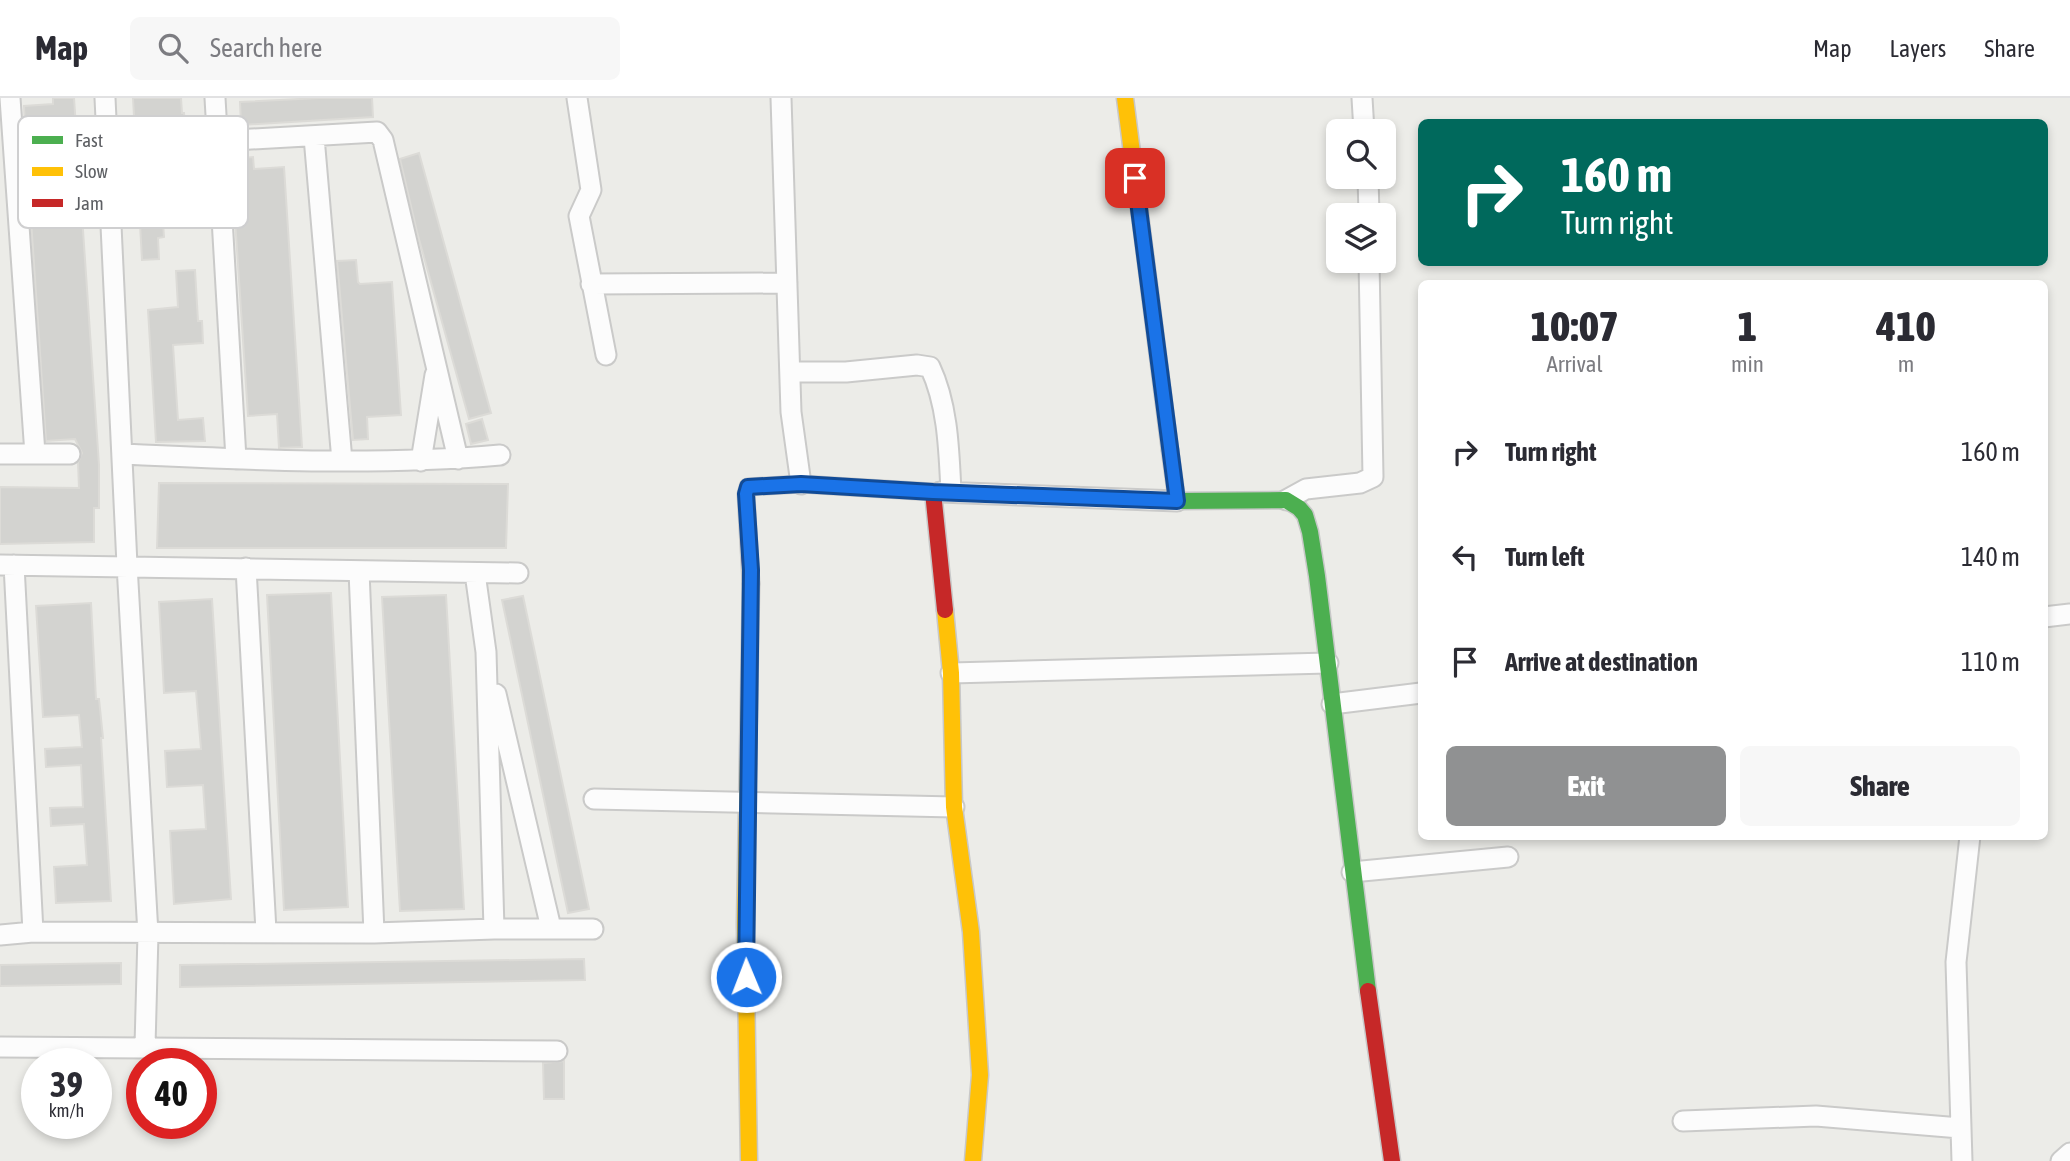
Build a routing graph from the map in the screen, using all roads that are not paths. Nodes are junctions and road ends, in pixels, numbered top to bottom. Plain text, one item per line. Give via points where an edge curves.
1 (105, 98) edge
2 (215, 98) edge
3 (577, 98) edge
4 (780, 98) edge
5 (1125, 98) edge
6 (1362, 98) edge
7 (7, 110) edge
8 (106, 116) edge
9 (216, 116) edge
10 (1363, 119) edge
11 (314, 137) junction
12 (248, 140) edge
13 (112, 228) edge
14 (223, 228) edge
15 (1369, 273) edge
16 (787, 283) junction
17 (590, 284) junction
18 (606, 355) dead end
19 (436, 367) junction
20 (791, 372) junction
21 (0, 454) edge
22 (35, 454) junction
23 (70, 454) dead end
24 (123, 454) junction
25 (500, 455) dead end
26 (458, 458) junction
27 (236, 459) junction
28 (342, 461) junction
29 (421, 461) junction
30 (801, 484) junction
31 (942, 492) junction
32 (1286, 500) junction
33 (1177, 501) junction
34 (7, 565) edge
35 (127, 565) junction
36 (246, 568) junction
37 (359, 571) junction
38 (475, 573) junction
39 (518, 573) dead end
40 (2070, 614) edge
41 (2048, 617) edge
42 (486, 652) junction
43 (1328, 663) junction
44 (951, 673) junction
45 (1418, 693) edge
46 (1332, 704) junction
47 (594, 799) dead end
48 (747, 803) junction
49 (954, 807) junction
50 (1970, 840) edge
51 (1508, 858) dead end
52 (1352, 872) junction
53 (551, 928) junction
54 (494, 929) junction
55 (593, 929) dead end
56 (266, 931) junction
57 (33, 932) junction
58 (374, 933) junction
59 (148, 934) junction
60 (0, 935) edge
61 (145, 1046) junction
62 (0, 1047) edge
63 (557, 1051) dead end
64 (1683, 1121) dead end
65 (1960, 1128) junction
66 (2070, 1153) edge
67 (749, 1161) edge
68 (973, 1161) edge
69 (1392, 1161) edge
70 (1962, 1161) edge
71 (2061, 1161) edge

1 - 8 street
2 - 9 street
3 - 17 street via 591,190 579,216
4 - 16 street
5 - 33 street
6 - 10 street
7 - 22 street
11 - 12 street
11 - 19 street via 369,131 383,140
11 - 28 street
13 - 24 street
14 - 27 street
15 - 32 street via 1373,477 1360,483 1306,489
16 - 17 street
16 - 20 street
17 - 18 street
19 - 26 street
19 - 29 street
20 - 30 street via 791,412
20 - 31 street via 930,367 949,444
21 - 22 street
22 - 23 street
24 - 27 street
24 - 35 street
25 - 26 street
26 - 29 street
27 - 28 street
28 - 29 street
30 - 31 street
30 - 48 street via 754,485 746,494 751,570
31 - 33 street
31 - 44 street
32 - 33 street
32 - 43 street via 1305,517
34 - 35 street
34 - 57 street
35 - 36 street
35 - 59 street
36 - 37 street
36 - 56 street
37 - 38 street
37 - 58 street
38 - 39 street
38 - 42 street
40 - 41 street
42 - 53 street
42 - 54 street
43 - 44 street
43 - 46 street
44 - 49 street
45 - 46 street
46 - 52 street
47 - 48 street
48 - 49 street
48 - 67 street
49 - 68 street via 971,932 979,1075
50 - 65 street via 1956,962
51 - 52 street
52 - 69 street
53 - 54 street
53 - 55 street
54 - 58 street
56 - 58 street
56 - 59 street
57 - 59 street
57 - 60 street
59 - 61 street
61 - 62 street
61 - 63 street
64 - 65 street via 1816,1116
65 - 70 street
66 - 71 street

